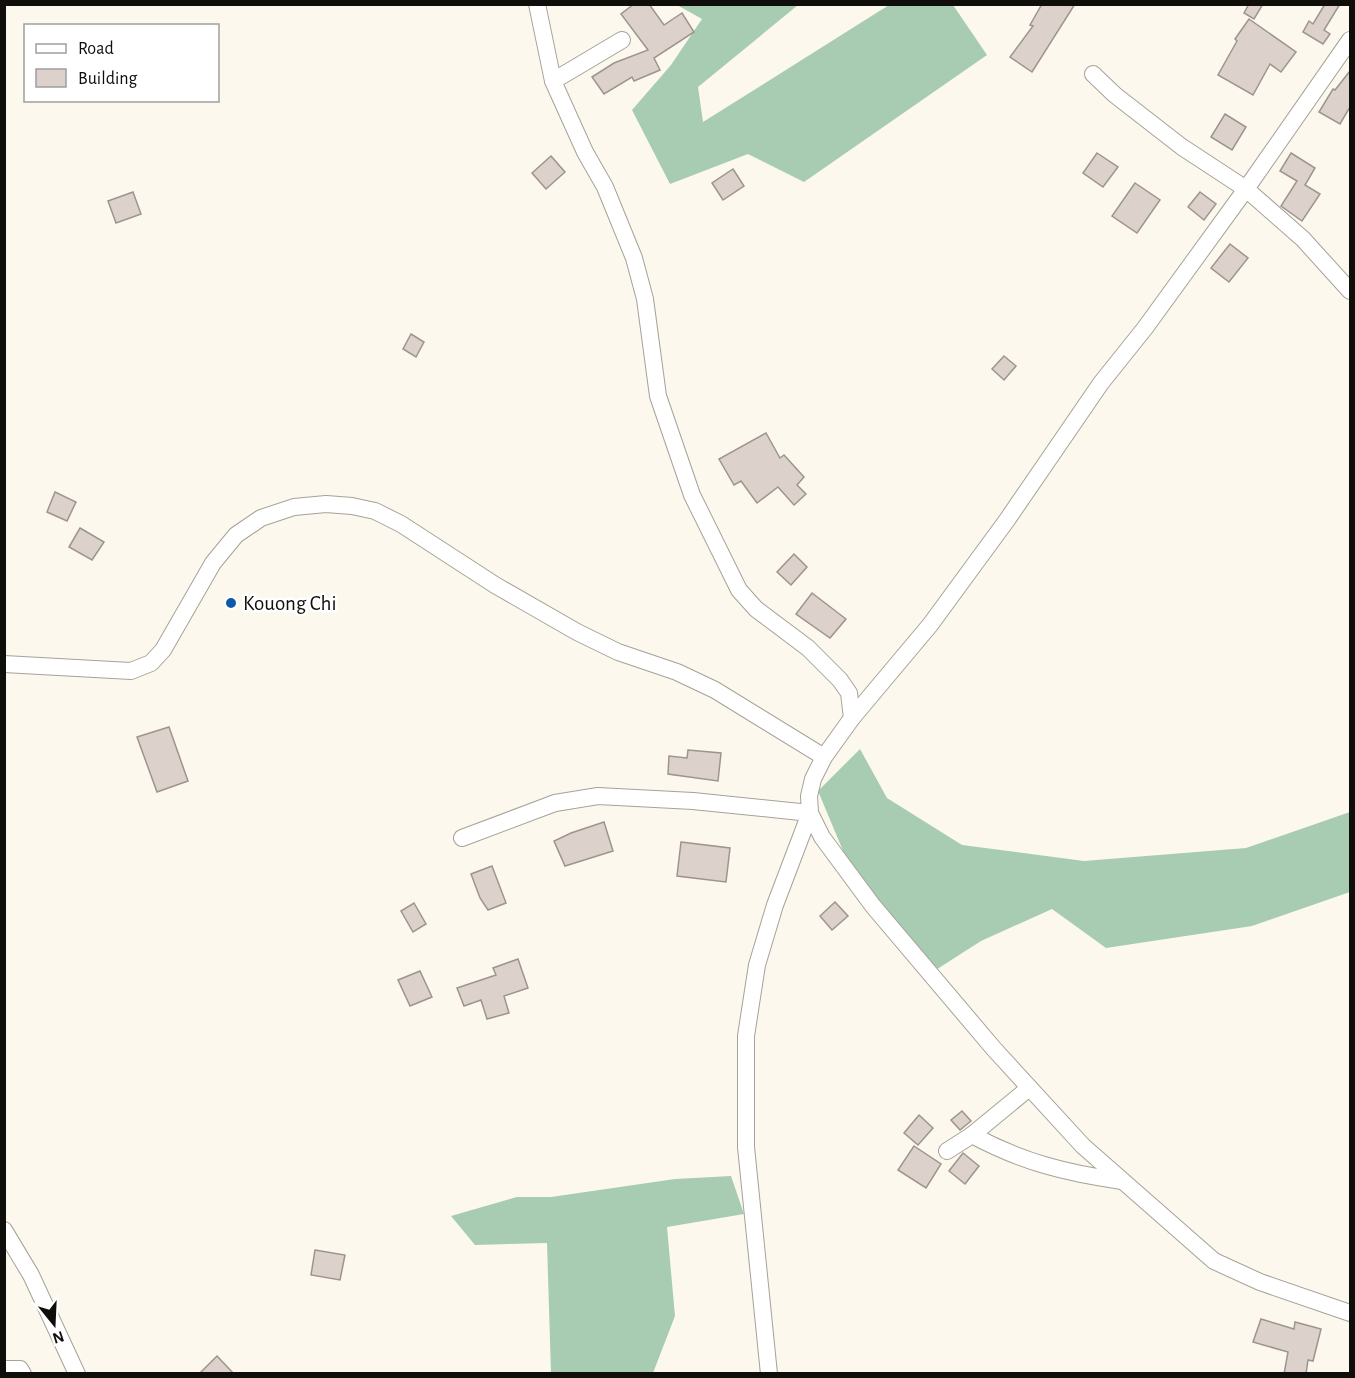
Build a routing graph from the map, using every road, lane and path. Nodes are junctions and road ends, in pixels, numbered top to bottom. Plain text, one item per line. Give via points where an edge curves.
1 (537, 4) edge
2 (622, 40) dead end
3 (1350, 40) edge
4 (1093, 74) dead end
5 (553, 81) junction
6 (1246, 189) junction
7 (1350, 291) edge
8 (4, 664) edge
9 (852, 718) junction
10 (825, 757) junction
11 (810, 813) junction
12 (462, 838) dead end
13 (1029, 1088) junction
14 (972, 1135) junction
15 (947, 1151) dead end
16 (1123, 1181) junction
17 (4, 1230) edge
18 (1350, 1313) edge
19 (4, 1369) edge
20 (23, 1374) edge
21 (77, 1374) edge
22 (769, 1374) edge

1 - 5 street
2 - 5 street
3 - 6 street
4 - 6 street via 1174,141
5 - 9 street via 605,187 634,258 645,299 658,396 678,459 707,529 739,590 840,680 849,693
6 - 7 street via 1302,239
6 - 9 street via 1101,383 930,625
8 - 10 street via 131,671 151,663 163,650 213,562 236,535 261,518 294,507 352,506 375,511 400,524 536,610 598,642 715,690
9 - 10 street
10 - 11 street via 813,779
11 - 12 street via 598,796 555,803
11 - 13 street via 822,837 873,906
11 - 22 street via 757,965 746,1035 746,1147
13 - 14 street
13 - 16 street via 1083,1146
14 - 15 street
14 - 16 street via 1037,1165
16 - 18 street via 1214,1261 1260,1282
17 - 21 street via 31,1275
19 - 20 street via 20,1369

